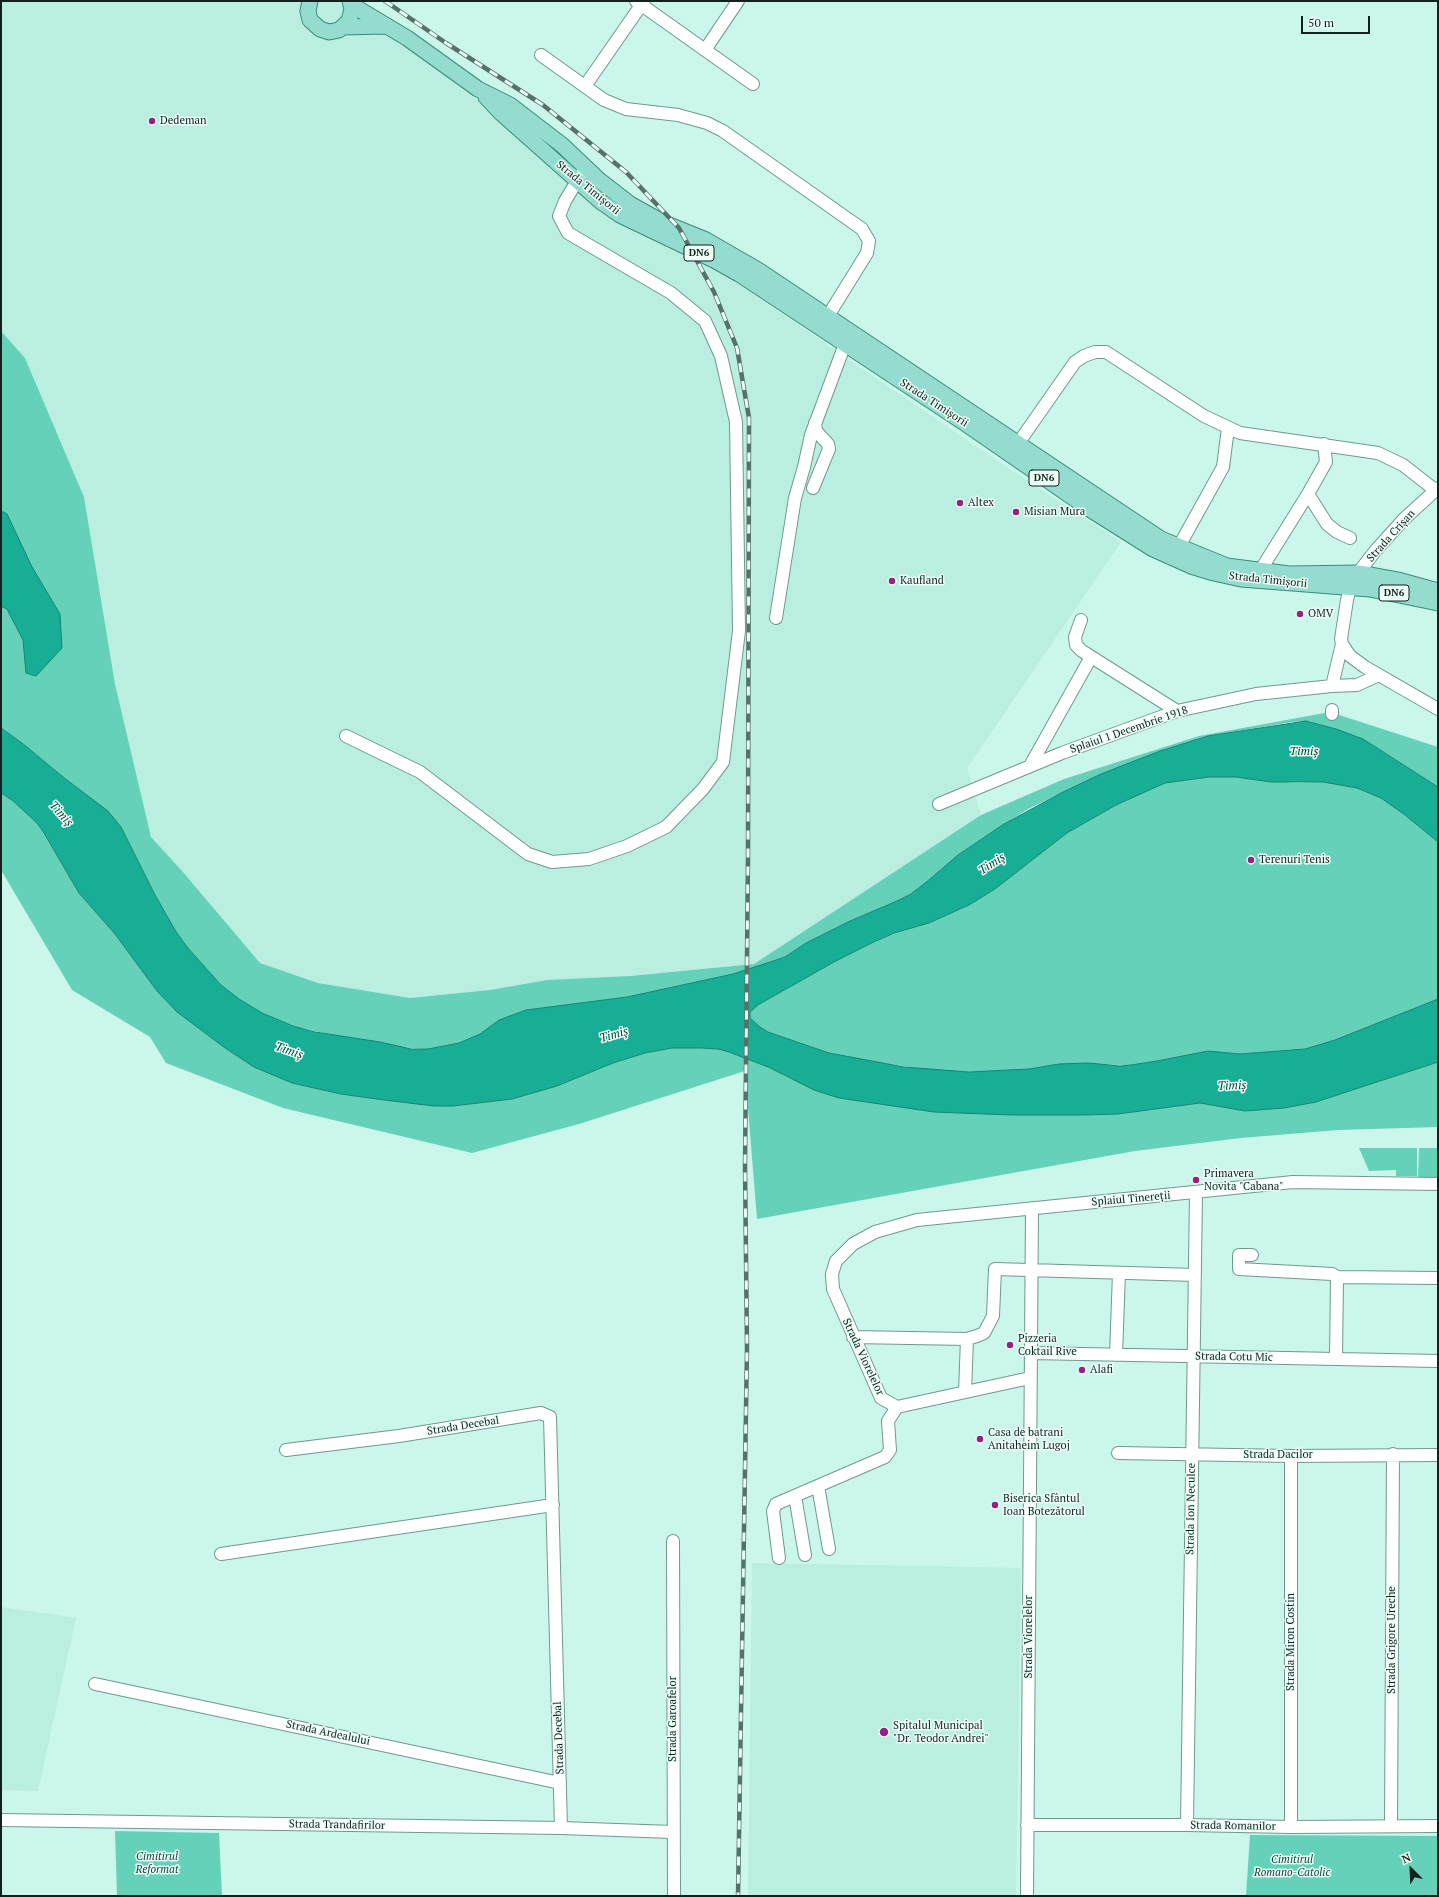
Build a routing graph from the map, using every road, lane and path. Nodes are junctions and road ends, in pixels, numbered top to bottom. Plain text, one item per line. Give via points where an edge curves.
1 (310, 1) edge
2 (738, 1) edge
3 (640, 2) edge
4 (351, 3) edge
5 (385, 26) junction
6 (343, 27) junction
7 (704, 50) junction
8 (540, 55) dead end
9 (752, 84) dead end
10 (585, 86) junction
11 (478, 89) junction
12 (586, 168) junction
13 (577, 180) junction
14 (824, 322) junction
15 (847, 338) junction
16 (816, 423) junction
17 (1228, 428) junction
18 (1324, 444) junction
19 (1017, 445) junction
20 (813, 488) dead end
21 (1436, 489) edge
22 (1308, 494) junction
23 (1350, 538) dead end
24 (1178, 548) junction
25 (1260, 571) junction
26 (1358, 573) junction
27 (1350, 588) junction
28 (1438, 591) edge
29 (1438, 603) edge
30 (776, 618) dead end
31 (1082, 620) dead end
32 (1342, 644) junction
33 (1091, 657) junction
34 (1380, 675) junction
35 (1332, 686) junction
36 (1438, 709) edge
37 (1177, 711) junction
38 (346, 736) dead end
39 (1042, 744) junction
40 (1062, 753) junction
41 (1030, 766) junction
42 (939, 804) dead end
43 (1438, 1184) edge
44 (1196, 1193) junction
45 (1032, 1208) junction
46 (1252, 1255) dead end
47 (836, 1261) joint
48 (1032, 1270) junction
49 (1119, 1272) junction
50 (1195, 1275) junction
51 (1337, 1277) junction
52 (1438, 1278) edge
53 (853, 1337) junction
54 (967, 1339) junction
55 (1030, 1353) junction
56 (1116, 1355) junction
57 (1194, 1356) junction
58 (1336, 1359) junction
59 (1438, 1361) edge
60 (1030, 1378) junction
61 (965, 1392) junction
62 (897, 1407) junction
63 (286, 1450) dead end
64 (1118, 1454) dead end
65 (1192, 1454) junction
66 (1393, 1454) junction
67 (1438, 1454) edge
68 (1291, 1456) junction
69 (818, 1486) junction
70 (795, 1496) junction
71 (553, 1505) junction
72 (673, 1542) dead end
73 (829, 1549) dead end
74 (220, 1554) dead end
75 (805, 1555) dead end
76 (779, 1558) dead end
77 (95, 1684) dead end
78 (560, 1783) junction
79 (1, 1820) edge
80 (1027, 1825) junction
81 (1187, 1825) junction
82 (1391, 1825) junction
83 (1438, 1826) edge
84 (561, 1828) junction
85 (1291, 1828) junction
86 (673, 1832) junction
87 (674, 1896) edge
88 (1027, 1896) edge

1 - 6 main road, Strada Timișorii via 308,15 316,27 329,32
2 - 7 street
3 - 7 street
3 - 10 street
4 - 5 main road, Strada Timișorii / DN6
4 - 6 main road via 351,17
5 - 6 main road, Strada Timișorii / DN6
5 - 11 main road, Strada Timișorii / DN6 via 407,38
7 - 9 street
8 - 10 street
10 - 14 street via 604,100 626,109 678,115 708,123 723,131 867,234 869,247
11 - 12 main road, Strada Timișorii / DN6 via 510,105 562,145
11 - 13 main road, Strada Timișorii / DN6 via 501,113
12 - 13 street
12 - 14 main road, Strada Timișorii / DN6 via 630,204 664,223 733,254
13 - 14 main road, Strada Timișorii / DN6 via 600,201 620,214 714,260
13 - 38 street via 559,216 568,233 671,293 705,321 721,356 736,422 739,631 723,762 703,789 666,827 627,846 589,859 552,862 528,854 420,772
14 - 15 main road, Strada Timișorii / DN6
15 - 16 street
15 - 19 main road, Strada Timișorii / DN6
15 - 27 main road, Strada Timișorii / DN6 via 966,424 1091,510 1153,549 1190,566 1241,579
16 - 20 street via 816,431 828,444 829,449
16 - 30 street via 796,498
17 - 18 street via 1240,433
17 - 19 street via 1204,416 1106,352 1095,352 1075,362
17 - 24 street via 1224,467
18 - 21 street via 1378,453 1403,465
18 - 22 street via 1326,462
19 - 24 main road, Strada Timișorii / DN6 via 1161,540
21 - 26 street, Strada Crișan via 1404,519
22 - 23 street via 1328,524
22 - 25 street
24 - 25 main road, Strada Timișorii / DN6 via 1227,566
25 - 26 main road, Strada Timișorii / DN6 via 1289,574
26 - 27 street, Strada Crișan
26 - 28 main road, Strada Timișorii / DN6
27 - 29 main road, Strada Timișorii / DN6 via 1392,592
27 - 32 street
31 - 33 street via 1075,637 1076,646
32 - 34 street via 1350,656
32 - 35 street
33 - 37 street
33 - 39 street
34 - 35 street, Splaiul 1 Decembrie 1918 via 1357,685
34 - 36 street
35 - 37 street, Splaiul 1 Decembrie 1918 via 1256,694
37 - 40 street, Splaiul 1 Decembrie 1918
39 - 40 street
39 - 41 street
40 - 41 street, Splaiul 1 Decembrie 1918
41 - 42 street, Splaiul 1 Decembrie 1918
43 - 44 street, Splaiul Tinereții via 1293,1182
44 - 45 street, Splaiul Tinereții
44 - 50 street, Strada Ion Neculce
45 - 47 street, Splaiul Tinereții via 917,1220 875,1232 853,1244
45 - 48 street, Strada Viorelelor
46 - 51 street via 1239,1255 1239,1269 1332,1274
47 - 53 street, Strada Viorelelor via 832,1274 833,1289
48 - 49 street
48 - 54 street via 995,1269 993,1316 990,1324 984,1333
48 - 55 street, Strada Viorelelor
49 - 50 street
49 - 56 street
50 - 57 street, Strada Ion Neculce
51 - 52 street
51 - 58 street
53 - 54 street
53 - 62 street, Strada Viorelelor via 881,1398
54 - 61 street
55 - 56 street, Strada Cotu Mic
55 - 60 street, Strada Viorelelor
56 - 57 street, Strada Cotu Mic
57 - 58 street, Strada Cotu Mic
57 - 65 street, Strada Ion Neculce
58 - 59 street, Strada Cotu Mic
60 - 61 street
60 - 80 street, Strada Viorelelor
61 - 62 street
62 - 69 street via 888,1422 890,1450 885,1457
63 - 71 street, Strada Decebal via 399,1436 541,1413 550,1417
64 - 65 street, Strada Dacilor
65 - 68 street, Strada Dacilor
65 - 81 street, Strada Ion Neculce
66 - 67 street, Strada Dacilor
66 - 68 street, Strada Dacilor
66 - 82 street, Strada Grigore Ureche
68 - 85 street, Strada Miron Costin
69 - 70 street
69 - 73 street
70 - 75 street
70 - 76 street via 776,1504 773,1511
71 - 74 street
71 - 78 street, Strada Decebal
72 - 86 street, Strada Garoafelor
77 - 78 street, Strada Ardealului
78 - 84 street, Strada Decebal
79 - 84 street, Strada Trandafirilor
80 - 81 street, Strada Romanilor
80 - 88 street, Strada Viorelelor
81 - 85 street, Strada Romanilor
82 - 83 street, Strada Romanilor
82 - 85 street, Strada Romanilor
84 - 86 street, Strada Trandafirilor
86 - 87 street, Strada Garoafelor

